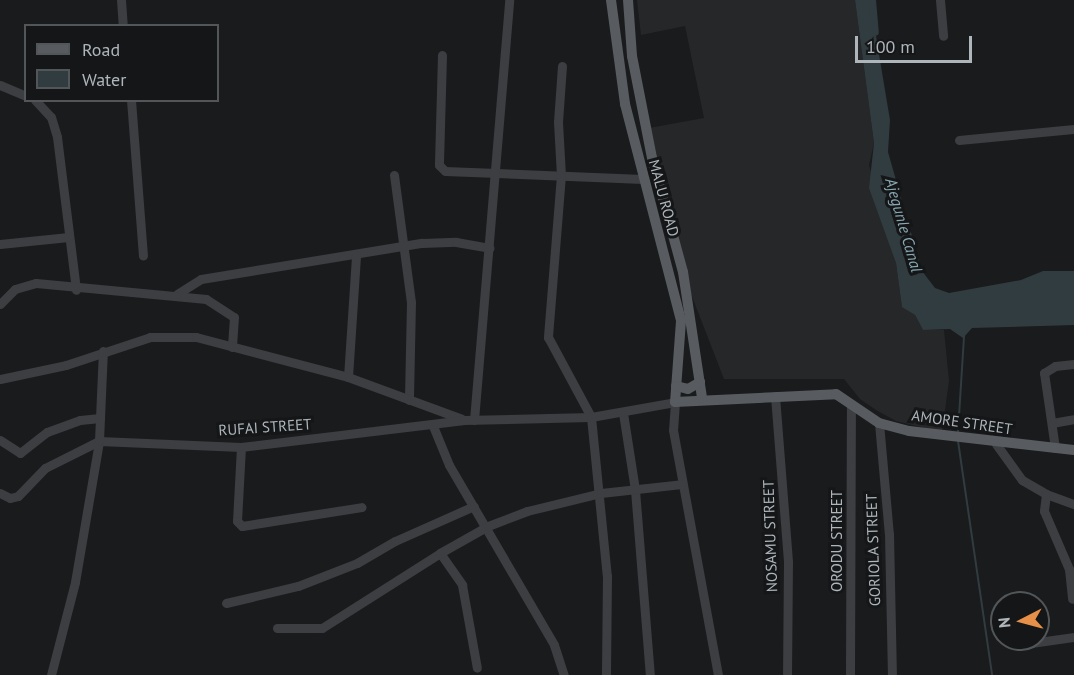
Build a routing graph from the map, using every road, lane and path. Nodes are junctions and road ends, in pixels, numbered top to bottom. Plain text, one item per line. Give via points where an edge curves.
1 (121, 0) edge
2 (509, 0) edge
3 (611, 0) edge
4 (628, 0) edge
5 (940, 0) edge
6 (123, 24) edge
7 (943, 36) dead end
8 (442, 55) dead end
9 (562, 66) dead end
10 (0, 85) edge
11 (24, 95) edge
12 (37, 102) edge
13 (131, 102) edge
14 (1074, 129) edge
15 (959, 140) dead end
16 (652, 158) junction
17 (638, 160) junction
18 (497, 171) junction
19 (394, 175) dead end
20 (561, 175) junction
21 (643, 179) junction
22 (69, 237) junction
23 (0, 244) edge
24 (404, 248) junction
25 (489, 248) junction
26 (356, 255) junction
27 (143, 256) dead end
28 (76, 290) junction
29 (177, 294) junction
30 (0, 304) edge
31 (232, 347) junction
32 (103, 351) junction
33 (1074, 364) edge
34 (348, 377) junction
35 (0, 379) edge
36 (700, 382) junction
37 (676, 386) junction
38 (775, 396) junction
39 (702, 398) junction
40 (409, 400) junction
41 (674, 405) junction
42 (851, 407) junction
43 (623, 413) junction
44 (591, 417) junction
45 (100, 418) junction
46 (1074, 419) edge
47 (469, 420) junction
48 (879, 423) junction
49 (1052, 423) junction
50 (433, 426) junction
51 (0, 440) edge
52 (99, 441) junction
53 (996, 444) junction
54 (241, 447) junction
55 (1055, 448) junction
56 (1074, 450) edge
57 (682, 484) junction
58 (635, 490) junction
59 (0, 493) edge
60 (601, 493) junction
61 (1046, 494) junction
62 (1074, 504) edge
63 (474, 506) junction
64 (362, 507) dead end
65 (488, 526) junction
66 (440, 553) junction
67 (1072, 599) dead end
68 (226, 603) dead end
69 (277, 628) dead end
70 (1074, 637) edge
71 (1050, 640) edge
72 (477, 668) dead end
73 (51, 675) edge
74 (564, 675) edge
75 (606, 675) edge
76 (650, 675) edge
77 (718, 675) edge
78 (787, 675) edge
79 (850, 675) edge
80 (892, 675) edge

1 - 6 street
2 - 18 street
3 - 17 main road, MALU ROAD
4 - 16 main road, MALU ROAD via 632,56
5 - 7 street
8 - 18 street via 439,165 452,172
9 - 20 street via 558,122
10 - 11 street
12 - 22 street via 51,117 57,137
13 - 27 street
14 - 15 street
16 - 17 main road
16 - 36 main road, MALU ROAD via 683,272
17 - 21 main road, MALU ROAD
18 - 20 street
18 - 25 street
19 - 24 street
20 - 21 street
20 - 44 street via 548,338
21 - 37 main road, MALU ROAD via 681,321
22 - 23 street
22 - 28 street
24 - 25 street via 438,241
24 - 26 street
24 - 40 street via 411,302
25 - 47 street
26 - 29 street via 201,279
26 - 34 street
28 - 29 street
28 - 30 street via 36,283 23,285
29 - 31 street via 206,299 232,313 237,321
31 - 32 street via 170,335 130,341
31 - 34 street
32 - 35 street via 48,370
32 - 45 street
33 - 49 street via 1055,366 1044,373
34 - 40 street
36 - 37 main road via 688,389
36 - 39 main road, MALU ROAD
37 - 41 main road, MALU ROAD
38 - 39 main road, AMORE STREET
38 - 42 main road, AMORE STREET via 836,394
38 - 78 street, NOSAMU STREET via 787,540
39 - 41 main road, AMORE STREET
40 - 47 street
41 - 43 street
41 - 57 street via 673,430
42 - 48 main road, AMORE STREET
42 - 79 street, ORODU STREET
43 - 44 street
43 - 58 street
44 - 47 street
44 - 60 street
45 - 51 street via 80,420 47,432 20,453
45 - 52 street
46 - 49 street
47 - 50 street, RUFAI STREET
48 - 53 main road, AMORE STREET
48 - 80 street, GORIOLA STREET via 889,534
49 - 55 street
50 - 54 street, RUFAI STREET
50 - 63 street via 449,465
52 - 54 street, RUFAI STREET
52 - 59 street via 45,468 18,496 10,498
52 - 73 street via 75,582
53 - 55 main road, AMORE STREET
53 - 61 street via 1022,480
54 - 64 street via 237,521 242,526
55 - 56 main road, AMORE STREET
57 - 58 street
57 - 77 street
58 - 60 street
58 - 76 street
60 - 65 street via 527,511
60 - 75 street via 607,576
61 - 62 street
61 - 67 street via 1044,511 1069,569
63 - 65 street
63 - 68 street via 395,541 357,563 298,586
65 - 66 street
65 - 74 street via 554,645
66 - 69 street via 322,628
66 - 72 street via 462,585
70 - 71 street

